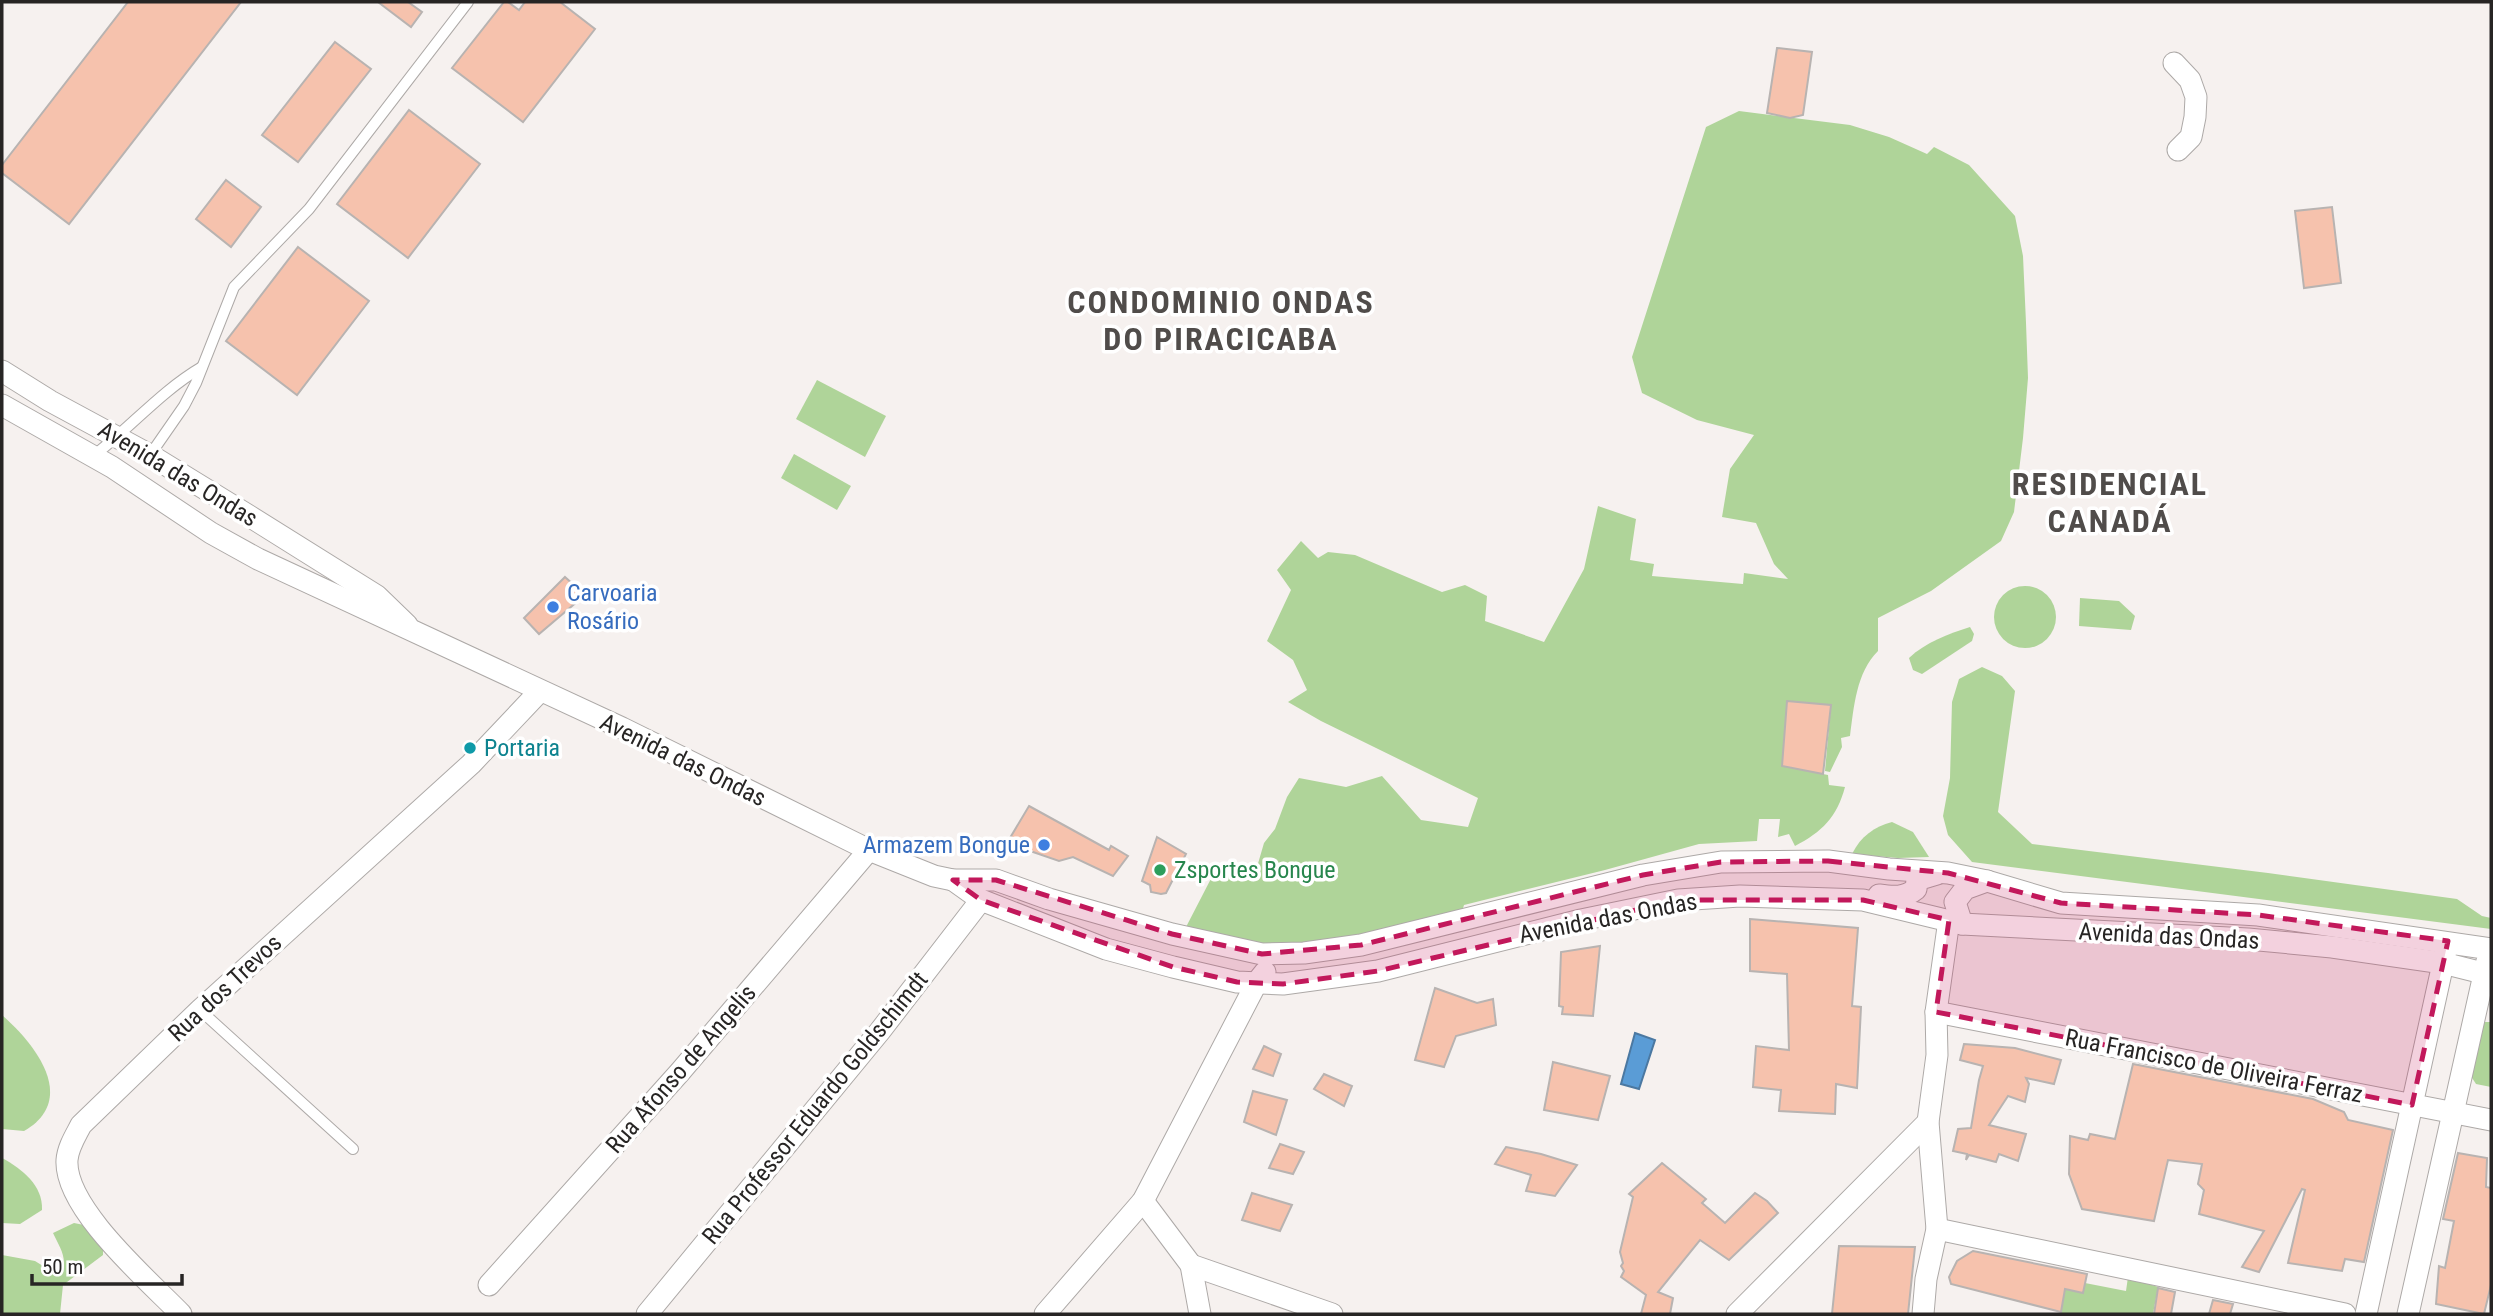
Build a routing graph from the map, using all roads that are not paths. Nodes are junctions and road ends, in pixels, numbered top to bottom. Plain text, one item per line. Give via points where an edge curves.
1 (468, 2) edge
2 (2174, 63) dead end
3 (2178, 150) dead end
4 (202, 367) junction
5 (2, 371) edge
6 (164, 392) junction
7 (2, 405) edge
8 (184, 406) junction
9 (116, 439) junction
10 (150, 455) junction
11 (92, 457) junction
12 (138, 485) junction
13 (246, 514) junction
14 (258, 559) junction
15 (377, 596) junction
16 (416, 634) junction
17 (540, 691) junction
18 (869, 850) junction
19 (1948, 873) junction
20 (953, 880) junction
21 (1987, 881) junction
22 (1835, 898) junction
23 (981, 900) junction
24 (1061, 902) junction
25 (1097, 911) junction
26 (1955, 922) junction
27 (1050, 926) junction
28 (1083, 939) junction
29 (2448, 941) junction
30 (2491, 949) edge
31 (1278, 953) junction
32 (2443, 963) junction
33 (2488, 974) edge
34 (1257, 982) junction
35 (200, 1010) junction
36 (1936, 1012) junction
37 (2412, 1105) junction
38 (2453, 1113) junction
39 (2491, 1120) edge
40 (1928, 1122) junction
41 (352, 1149) dead end
42 (1143, 1201) junction
43 (1937, 1229) junction
44 (1191, 1265) junction
45 (489, 1285) dead end
46 (181, 1314) edge
47 (647, 1314) edge
48 (1045, 1314) edge
49 (1200, 1314) edge
50 (1332, 1314) edge
51 (1737, 1314) edge
52 (1923, 1314) edge
53 (2345, 1314) edge
54 (2366, 1314) edge
55 (2408, 1314) edge

1 - 4 lane via 309,209 234,287
2 - 3 street via 2190,80 2196,96 2191,137
4 - 6 lane
4 - 8 lane
5 - 9 street, Avenida das Ondas
6 - 8 lane
6 - 9 lane
7 - 11 street, Avenida das Ondas
8 - 10 lane
9 - 10 street, Avenida das Ondas
9 - 11 lane
10 - 13 street, Avenida das Ondas
11 - 12 street, Avenida das Ondas
12 - 13 street via 225,526
12 - 14 street, Avenida das Ondas
13 - 15 street, Avenida das Ondas
14 - 15 street via 278,558 352,593
14 - 16 street, Avenida das Ondas
15 - 16 street, Avenida das Ondas
16 - 17 street, Avenida das Ondas
17 - 18 street, Avenida das Ondas
17 - 35 street, Rua dos Trevos via 471,764
18 - 20 street, Avenida das Ondas
18 - 45 street, Rua Afonso de Angelis via 680,1072
19 - 21 street, Avenida das Ondas
19 - 22 street via 1917,880 1916,889 1900,897
19 - 31 street, Avenida das Ondas via 1828,861 1721,862 1643,875 1361,945
20 - 23 street, Avenida das Ondas
20 - 24 street, Avenida das Ondas via 996,880
21 - 26 street via 1965,889 1955,902
21 - 29 street, Avenida das Ondas via 2061,903 2258,915
22 - 26 street, Avenida das Ondas via 1863,900
22 - 34 street, Avenida das Ondas via 1678,900 1378,971 1317,981
23 - 27 street, Avenida das Ondas
23 - 47 street, Rua Professor Eduardo Goldschimdt via 880,1031
24 - 25 street, Avenida das Ondas
24 - 27 street
25 - 28 street
25 - 31 street, Avenida das Ondas via 1214,944
26 - 32 street, Avenida das Ondas via 2248,939
26 - 36 street
27 - 28 street, Avenida das Ondas
28 - 34 street, Avenida das Ondas via 1172,967
29 - 30 street, Avenida das Ondas
29 - 32 street
30 - 33 street
31 - 34 street
32 - 33 street, Avenida das Ondas
32 - 37 street
33 - 38 street
34 - 42 street
35 - 41 lane
35 - 46 street, Rua dos Trevos via 81,1125 67,1159 71,1189 94,1224
36 - 37 street, Rua Francisco de Oliveira Ferraz
36 - 40 street via 1937,1055
37 - 38 street, Rua Francisco de Oliveira Ferraz
37 - 54 street
38 - 39 street, Rua Francisco de Oliveira Ferraz
38 - 55 street
40 - 43 street
40 - 51 street
42 - 44 street
42 - 48 street
43 - 52 street
43 - 53 street
44 - 49 street
44 - 50 street

